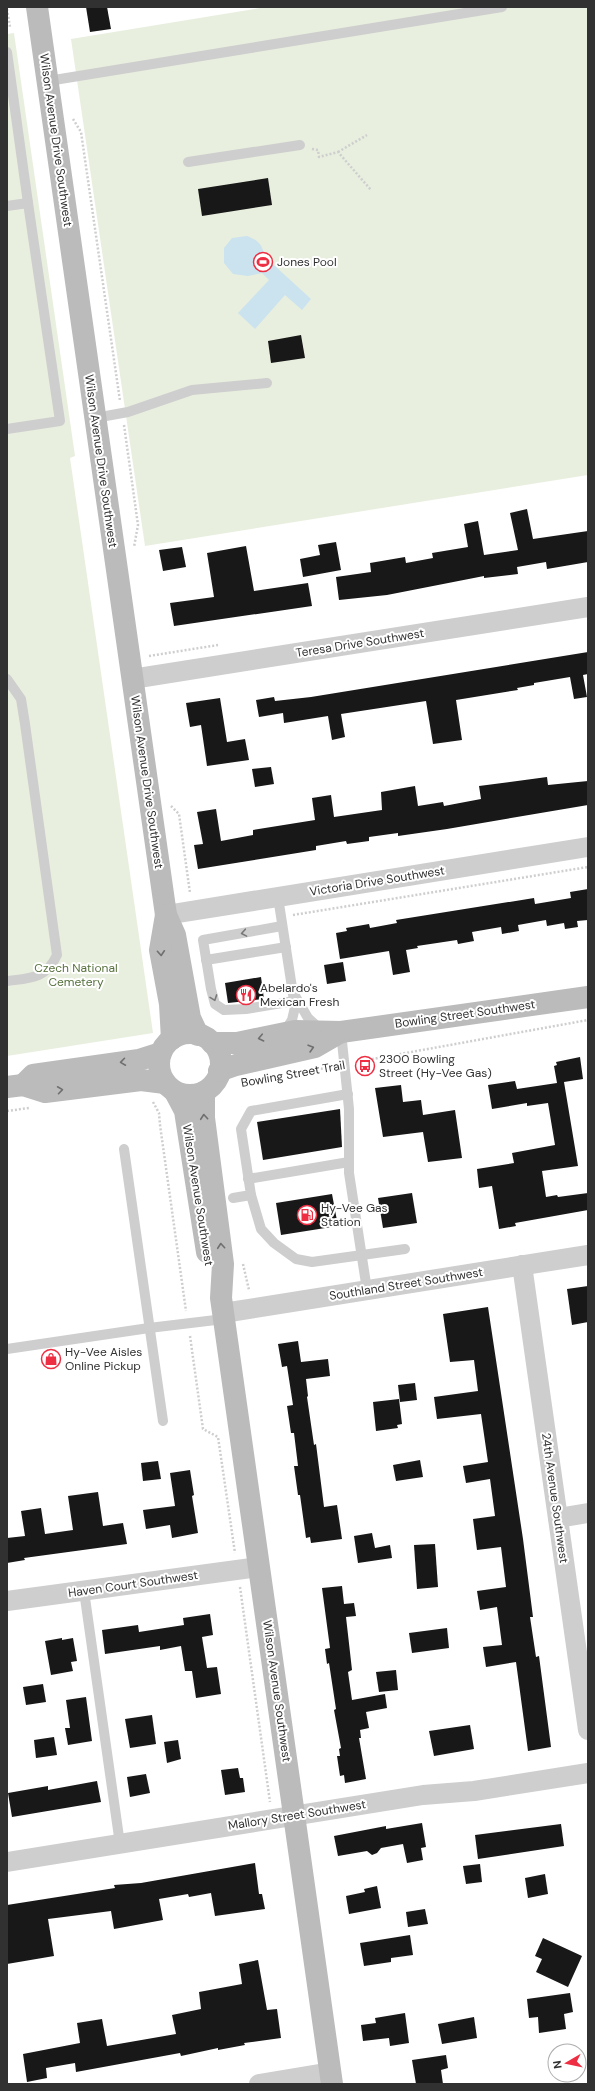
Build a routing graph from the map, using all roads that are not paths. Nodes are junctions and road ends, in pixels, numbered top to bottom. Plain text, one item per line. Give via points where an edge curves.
1 (36, 7) edge
2 (502, 7) edge
3 (7, 52) edge
4 (48, 80) junction
5 (300, 145) road end
6 (188, 162) dead end
7 (28, 203) junction
8 (7, 206) edge
9 (267, 383) dead end
10 (95, 418) junction
11 (7, 430) edge
12 (588, 607) edge
13 (132, 678) junction
14 (7, 679) edge
15 (588, 847) edge
16 (278, 897) junction
17 (166, 915) junction
18 (282, 922) junction
19 (286, 947) junction
20 (206, 960) junction
21 (7, 981) edge
22 (588, 996) edge
23 (293, 997) junction
24 (333, 1032) junction
25 (283, 1033) junction
26 (205, 1039) junction
27 (166, 1046) junction
28 (219, 1072) junction
29 (15, 1086) edge
30 (170, 1087) junction
31 (204, 1092) junction
32 (348, 1094) junction
33 (124, 1149) dead end
34 (350, 1162) junction
35 (248, 1179) junction
36 (251, 1195) junction
37 (233, 1198) dead end
38 (405, 1249) dead end
39 (362, 1255) junction
40 (588, 1255) edge
41 (522, 1265) junction
42 (367, 1290) junction
43 (223, 1310) junction
44 (149, 1328) junction
45 (7, 1350) edge
46 (163, 1421) dead end
47 (588, 1513) edge
48 (558, 1518) junction
49 (259, 1567) junction
50 (84, 1591) junction
51 (7, 1601) edge
52 (588, 1730) edge
53 (588, 1773) edge
54 (294, 1815) junction
55 (120, 1844) junction
56 (7, 1862) edge
57 (331, 2078) edge
58 (259, 2084) edge

1 - 4 main road, Wilson Avenue Drive Southwest
2 - 4 lane
3 - 7 lane
4 - 10 main road, Wilson Avenue Drive Southwest
5 - 6 lane
7 - 8 lane
7 - 11 lane via 60,421
9 - 10 lane via 192,390 122,413
10 - 13 main road, Wilson Avenue Drive Southwest
12 - 13 street, Teresa Drive Southwest
13 - 17 main road, Wilson Avenue Drive Southwest
14 - 21 lane via 21,699 57,955 52,966 42,975
15 - 16 street, Victoria Drive Southwest
16 - 17 street, Victoria Drive Southwest
16 - 18 lane
17 - 26 main road, Wilson Avenue Drive Southwest via 175,935 190,1018
17 -> 27 main road, Wilson Avenue Drive Southwest via 160,950 171,1011
18 - 19 lane
18 -> 20 lane via 203,940
19 - 20 lane
19 - 23 lane
20 -> 23 lane via 215,1004 224,1010 246,1009
22 - 24 main road, Bowling Street Southwest
23 - 24 lane via 316,1026
23 - 25 lane via 294,1014
24 - 25 main road, Bowling Street Southwest
28 -> 24 main road, Bowling Street Southwest via 236,1065 315,1047
24 - 32 lane via 345,1065
25 -> 26 main road, Bowling Street Southwest via 237,1043
26 - 27 main road via 189,1034
26 - 28 main road via 220,1058
27 -> 29 main road via 139,1060 33,1075
27 - 30 main road via 160,1071
28 - 31 main road via 214,1083
29 -> 30 main road via 45,1092 141,1080
30 - 31 main road via 192,1095
30 - 43 main road, Wilson Avenue Southwest via 185,1111 211,1278
43 -> 31 main road, Wilson Avenue Southwest via 222,1249 204,1118
32 - 34 lane
32 - 35 lane via 251,1111 241,1129
33 - 44 lane
34 - 35 lane
34 - 39 lane via 349,1173
35 - 36 lane
36 - 37 lane
36 - 39 lane via 261,1229 296,1260 312,1262
38 - 39 lane
39 - 42 lane
40 - 41 street, Southland Street Southwest
41 - 42 street, Southland Street Southwest
41 - 48 street, 24th Avenue Southwest
42 - 43 street, Southland Street Southwest
43 - 44 lane via 188,1323
43 - 49 main road, Wilson Avenue Southwest
44 - 45 lane
44 - 46 lane
47 - 48 street
48 - 52 street, 24th Avenue Southwest
49 - 50 street, Haven Court Southwest
49 - 54 main road, Wilson Avenue Southwest
50 - 51 street, Haven Court Southwest
50 - 55 lane
53 - 54 street, Mallory Street Southwest
54 - 55 street, Mallory Street Southwest
54 - 57 main road, Wilson Avenue Southwest
55 - 56 street, Mallory Street Southwest
57 - 58 street

